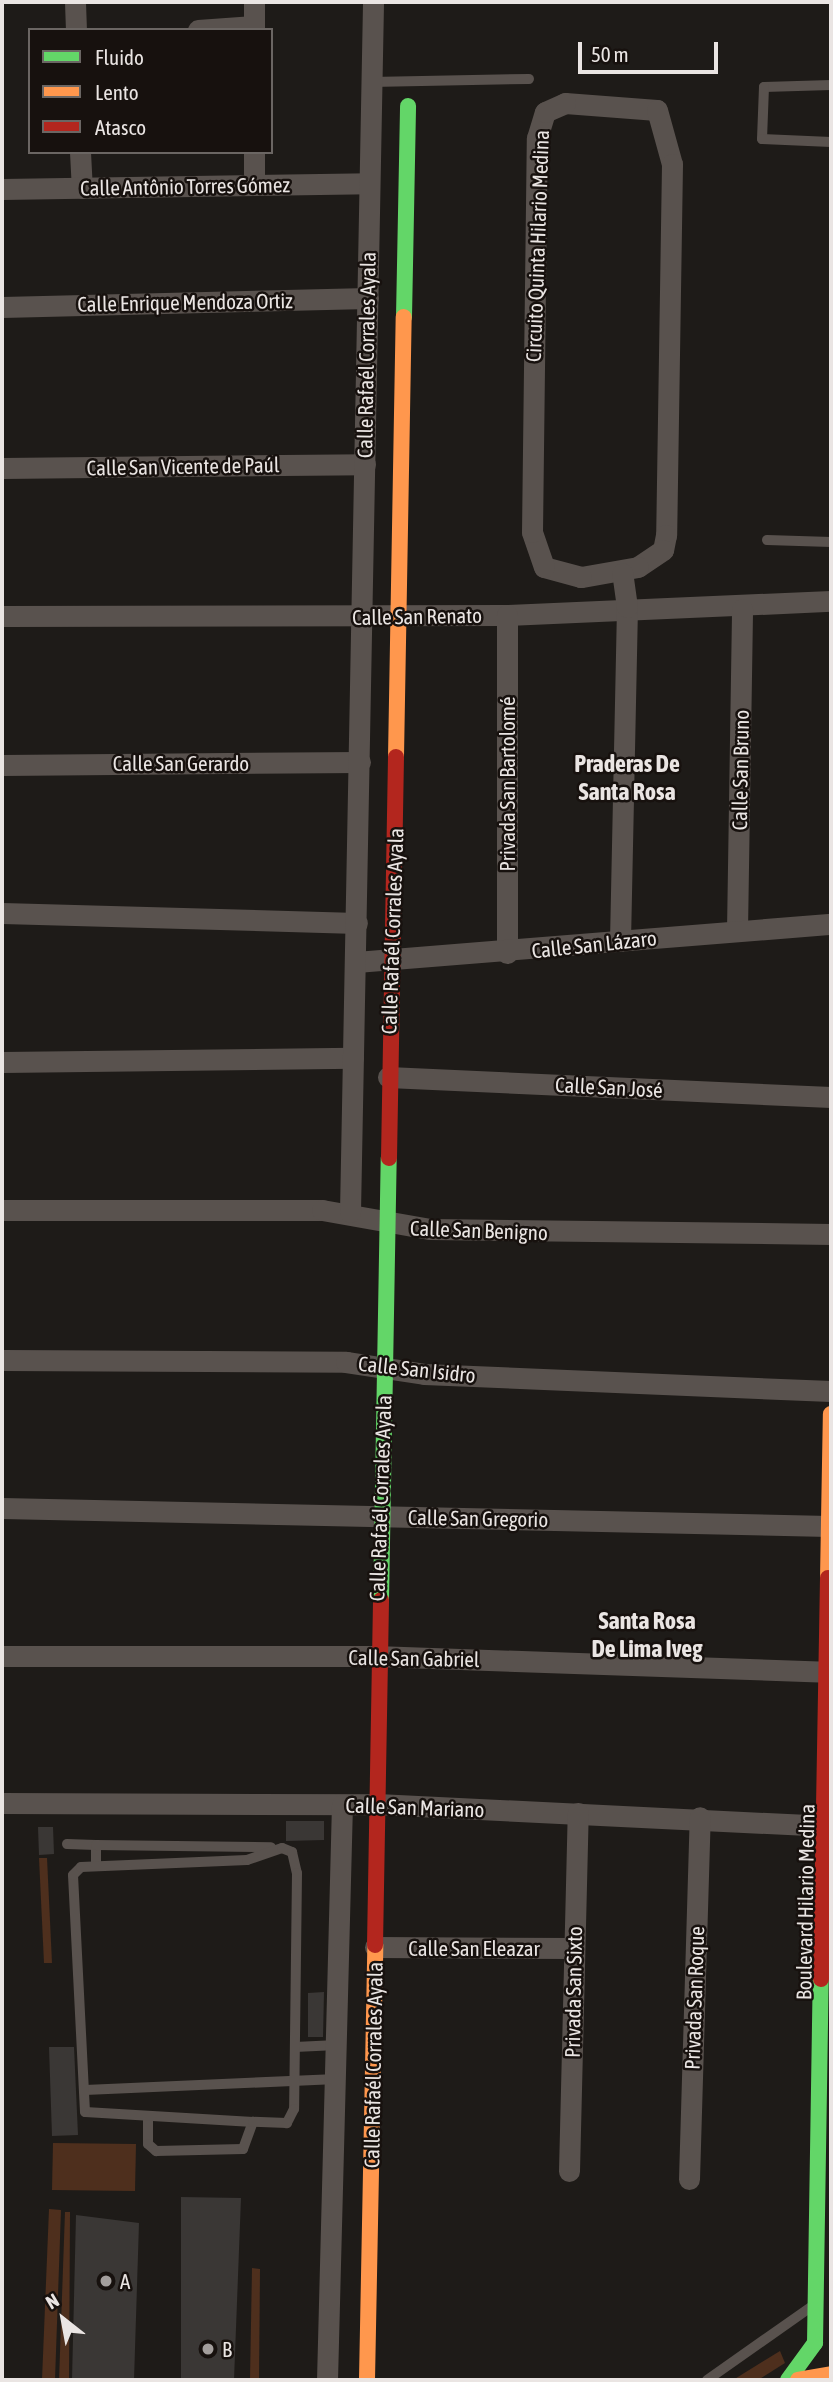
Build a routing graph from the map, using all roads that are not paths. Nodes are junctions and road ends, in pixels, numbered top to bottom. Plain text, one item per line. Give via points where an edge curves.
1 (75, 2) edge
2 (254, 2) edge
3 (373, 2) edge
4 (76, 28) edge
5 (254, 28) edge
6 (529, 79) dead end
7 (371, 82) junction
8 (831, 85) edge
9 (408, 106) dead end
10 (831, 142) edge
11 (80, 154) edge
12 (254, 154) edge
13 (369, 183) junction
14 (254, 185) junction
15 (82, 188) junction
16 (2, 189) edge
17 (368, 298) junction
18 (2, 307) edge
19 (365, 464) junction
20 (2, 468) edge
21 (767, 540) dead end
22 (831, 542) edge
23 (622, 573) junction
24 (581, 577) junction
25 (831, 601) edge
26 (627, 607) junction
27 (742, 609) junction
28 (582, 611) junction
29 (2, 615) edge
30 (401, 615) junction
31 (507, 615) junction
32 (363, 617) junction
33 (360, 762) junction
34 (2, 765) edge
35 (2, 913) edge
36 (357, 923) junction
37 (831, 924) edge
38 (737, 931) junction
39 (620, 941) junction
40 (507, 953) junction
41 (391, 961) junction
42 (356, 962) junction
43 (353, 1058) junction
44 (2, 1062) edge
45 (387, 1077) junction
46 (831, 1097) edge
47 (2, 1210) edge
48 (349, 1212) junction
49 (386, 1223) junction
50 (831, 1234) edge
51 (2, 1360) edge
52 (383, 1370) junction
53 (831, 1391) edge
54 (831, 1414) edge
55 (2, 1508) edge
56 (381, 1515) junction
57 (829, 1526) junction
58 (2, 1656) edge
59 (375, 1656) junction
60 (826, 1672) junction
61 (2, 1803) edge
62 (377, 1804) junction
63 (342, 1805) junction
64 (578, 1814) junction
65 (700, 1816) junction
66 (828, 1826) junction
67 (158, 1842) junction
68 (67, 1844) dead end
69 (205, 1844) junction
70 (96, 1845) junction
71 (248, 1845) junction
72 (275, 1848) junction
73 (247, 1860) junction
74 (206, 1862) junction
75 (96, 1866) junction
76 (158, 1866) junction
77 (375, 1947) junction
78 (573, 1948) junction
79 (337, 2045) junction
80 (295, 2047) junction
81 (338, 2080) junction
82 (295, 2083) junction
83 (85, 2090) junction
84 (148, 2118) junction
85 (253, 2122) junction
86 (569, 2171) dead end
87 (689, 2179) dead end
88 (816, 2304) junction
89 (831, 2374) edge
90 (327, 2380) edge
91 (367, 2380) edge
92 (707, 2380) edge
93 (788, 2380) edge
94 (798, 2380) edge

1 - 4 street
2 - 5 street
3 - 7 street, Calle Rafaél Corrales Ayala
6 - 7 lane
7 - 13 street, Calle Rafaél Corrales Ayala
8 - 10 lane via 764,87 762,139
9 - 30 street, Calle Rafaél Corrales Ayala
11 - 15 street
12 - 14 street
13 - 14 street, Calle Antônio Torres Gómez
13 - 17 street, Calle Rafaél Corrales Ayala
14 - 15 street, Calle Antônio Torres Gómez
15 - 16 street, Calle Antônio Torres Gómez
17 - 18 street, Calle Enrique Mendoza Ortiz
17 - 19 street, Calle Rafaél Corrales Ayala
19 - 20 street, Calle San Vicente de Paúl
19 - 32 street, Calle Rafaél Corrales Ayala
21 - 22 lane
23 - 24 street, Circuito Quinta Hilario Medina
23 - 24 street, Circuito Quinta Hilario Medina via 651,560 666,535 671,144 663,118 648,106 565,103 545,112 537,138 532,532 544,567
23 - 26 street
24 - 28 street
25 - 27 street, Calle San Renato
26 - 27 street, Calle San Renato
26 - 28 street, Calle San Renato
26 - 39 street
27 - 38 street, Calle San Bruno
28 - 31 street, Calle San Renato
29 - 32 street, Calle San Renato
30 - 31 street, Calle San Renato
30 - 32 street, Calle San Renato
30 - 41 street, Calle Rafaél Corrales Ayala
31 - 40 street, Privada San Bartolomé
32 - 33 street, Calle Rafaél Corrales Ayala
33 - 34 street, Calle San Gerardo
33 - 36 street, Calle Rafaél Corrales Ayala
35 - 36 street
36 - 42 street, Calle Rafaél Corrales Ayala
37 - 38 street, Calle San Lázaro
38 - 39 street, Calle San Lázaro
39 - 40 street, Calle San Lázaro
40 - 41 street, Calle San Lázaro
41 - 42 street, Calle San Lázaro
41 - 45 street, Calle Rafaél Corrales Ayala
42 - 43 street, Calle Rafaél Corrales Ayala
43 - 44 street
43 - 48 street, Calle Rafaél Corrales Ayala
45 - 46 street, Calle San José
45 - 49 street, Calle Rafaél Corrales Ayala
47 - 48 street, Calle San Benigno
48 - 49 street, Calle San Benigno
49 - 50 street, Calle San Benigno via 497,1231
49 - 52 street, Calle Rafaél Corrales Ayala
51 - 52 street, Calle San Isidro via 333,1361
52 - 53 street, Calle San Isidro
52 - 56 street, Calle Rafaél Corrales Ayala
54 - 57 street, Boulevard Hilario Medina
55 - 56 street, Calle San Gregorio
56 - 57 street, Calle San Gregorio
56 - 59 street, Calle Rafaél Corrales Ayala
57 - 60 street, Boulevard Hilario Medina
58 - 59 street, Calle San Gabriel
59 - 60 street, Calle San Gabriel
59 - 62 street, Calle Rafaél Corrales Ayala
60 - 66 street, Boulevard Hilario Medina
61 - 63 street, Calle San Mariano
62 - 63 street, Calle San Mariano
62 - 64 street, Calle San Mariano
62 - 77 street, Calle Rafaél Corrales Ayala
63 - 79 street, Calle Rafaél Corrales Ayala
64 - 65 street, Calle San Mariano
64 - 78 street, Privada San Sixto
65 - 66 street, Calle San Mariano
65 - 87 street, Privada San Roque
66 - 88 street, Boulevard Hilario Medina
67 - 69 lane
67 - 70 lane
67 - 76 lane
68 - 70 lane
69 - 71 lane
69 - 74 lane
70 - 75 lane
71 - 72 lane
71 - 73 lane
72 - 73 lane
72 - 80 lane via 292,1852 297,1873
73 - 74 lane
74 - 76 lane
75 - 76 lane
75 - 83 lane via 77,1870 72,1882
77 - 78 street, Calle San Eleazar
77 - 91 street, Calle Rafaél Corrales Ayala
78 - 86 street, Privada San Sixto
79 - 80 lane
79 - 81 street, Calle Rafaél Corrales Ayala
80 - 82 lane
81 - 82 lane
81 - 90 street, Calle Rafaél Corrales Ayala
82 - 83 lane
82 - 85 lane via 287,2123
83 - 84 lane via 88,2114
84 - 85 lane
84 - 85 lane via 148,2144 156,2151 243,2149
88 - 92 lane
88 - 93 street, Boulevard Hilario Medina via 815,2343
89 - 94 street

